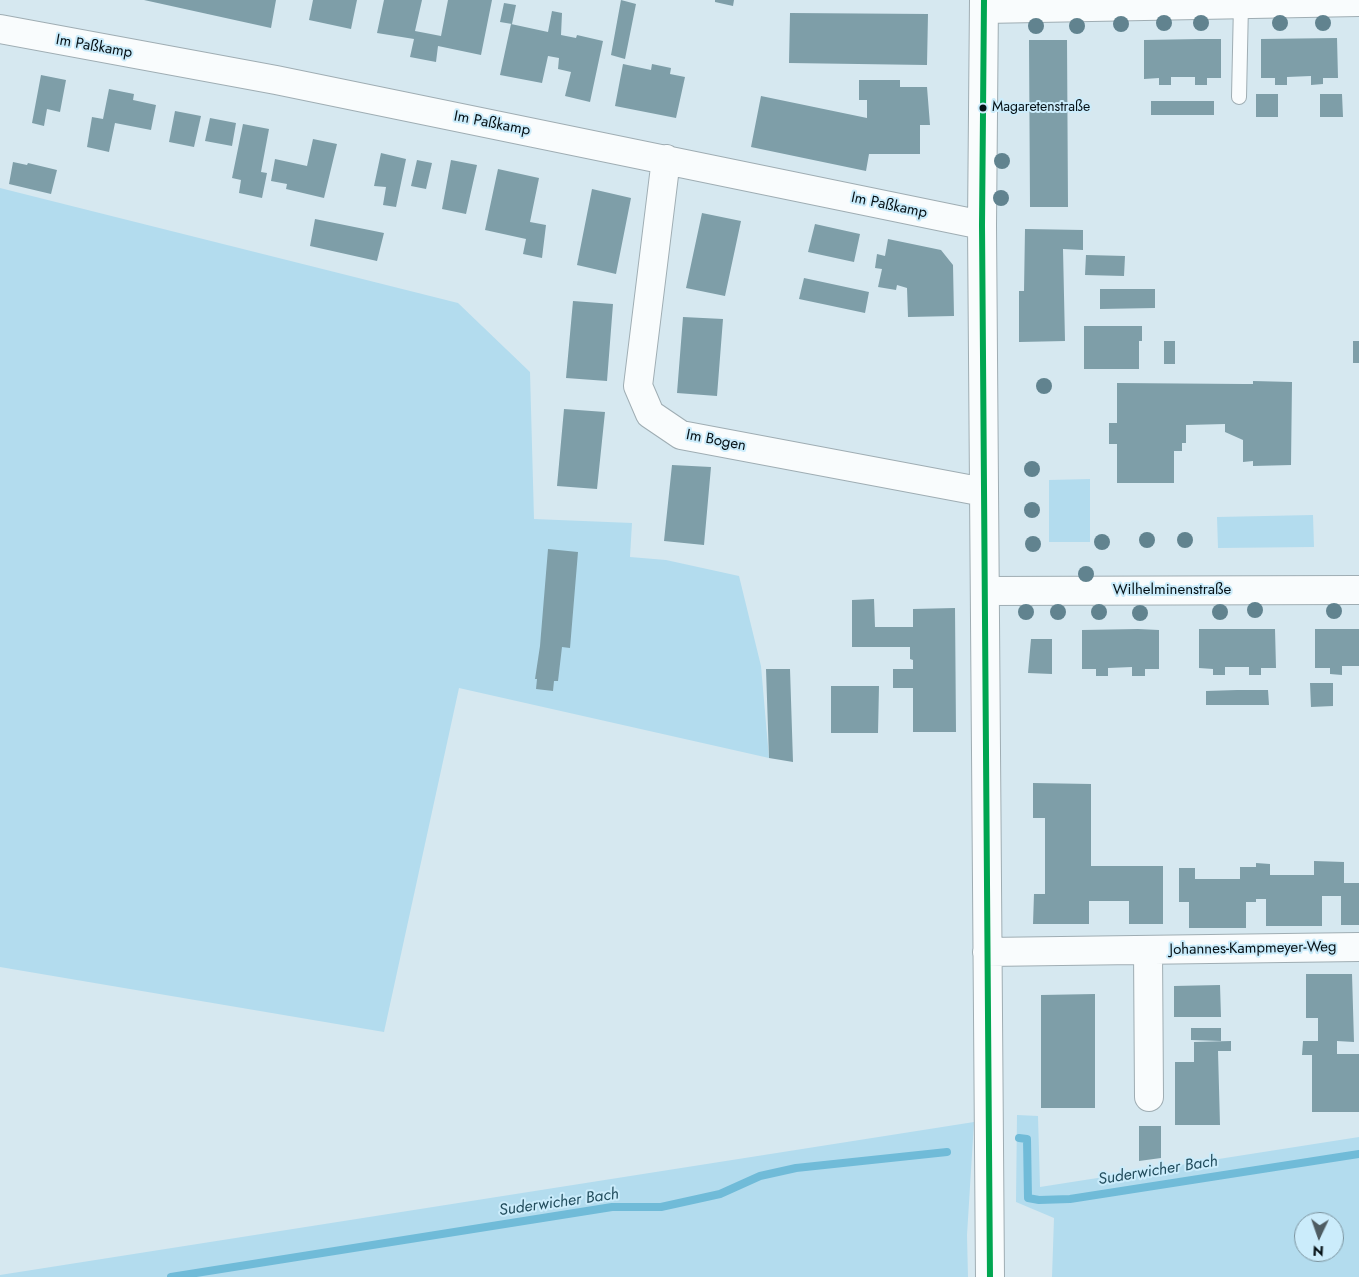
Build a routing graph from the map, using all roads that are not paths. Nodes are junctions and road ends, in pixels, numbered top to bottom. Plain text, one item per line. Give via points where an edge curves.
1 (1359, 2) edge
2 (984, 4) edge
3 (1241, 4) junction
4 (0, 29) edge
5 (1239, 97) dead end
6 (666, 159) junction
7 (982, 225) junction
8 (984, 492) junction
9 (1359, 590) edge
10 (985, 591) junction
11 (1359, 948) edge
12 (1148, 950) junction
13 (987, 952) junction
14 (1149, 1097) dead end
15 (990, 1277) edge

1 - 3 street
2 - 3 street
2 - 7 street
3 - 5 lane
4 - 6 street, Im Paßkamp via 276,80
6 - 7 street, Im Paßkamp
6 - 8 street, Im Bogen via 638,386 650,414 681,435
7 - 8 street
8 - 10 street
9 - 10 street, Wilhelminenstraße
10 - 13 street
11 - 12 street, Johannes-Kampmeyer-Weg
12 - 13 street, Johannes-Kampmeyer-Weg
12 - 14 street, Johannes-Kampmeyer-Weg
13 - 15 street

